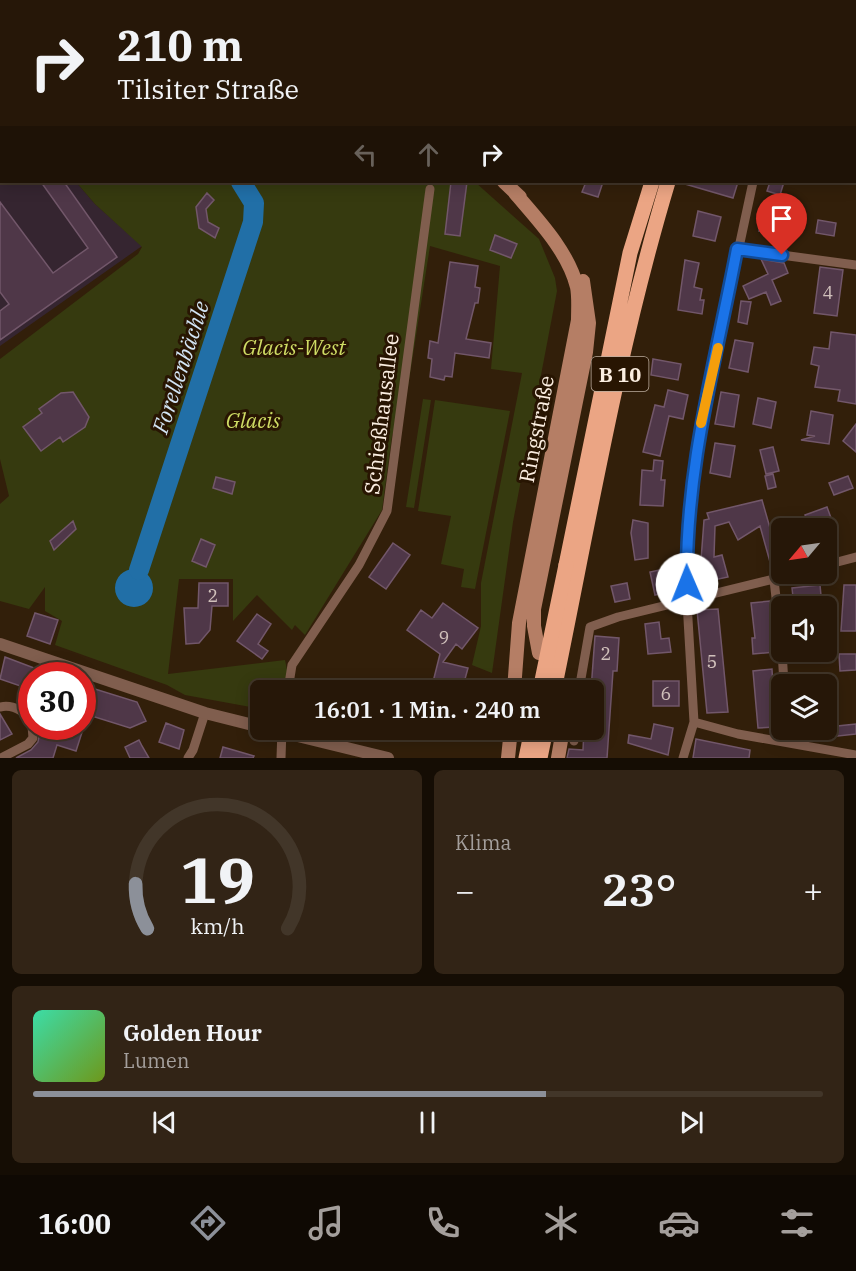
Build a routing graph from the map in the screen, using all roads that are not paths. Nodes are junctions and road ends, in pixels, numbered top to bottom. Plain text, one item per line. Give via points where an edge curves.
1 (505, 183) edge
2 (652, 183) edge
3 (668, 183) edge
4 (753, 183) edge
5 (430, 189) dead end
6 (515, 193) junction
7 (737, 249) junction
8 (856, 265) edge
9 (856, 557) edge
10 (837, 562) edge
11 (573, 566) junction
12 (771, 581) edge
13 (687, 602) junction
14 (0, 644) edge
15 (539, 653) dead end
16 (290, 680) edge
17 (515, 680) edge
18 (543, 680) edge
19 (556, 680) edge
20 (581, 680) edge
21 (0, 707) edge
22 (18, 710) edge
23 (205, 713) junction
24 (694, 723) junction
25 (250, 724) edge
26 (31, 740) edge
27 (282, 740) edge
28 (317, 740) edge
29 (510, 740) edge
30 (530, 740) edge
31 (544, 740) edge
32 (561, 740) edge
33 (786, 742) joint
34 (856, 755) edge
35 (1, 758) edge
36 (188, 758) edge
37 (281, 758) edge
38 (388, 758) edge
39 (508, 758) edge
40 (526, 758) edge
41 (540, 758) edge
42 (558, 758) edge
43 (683, 758) edge

1 - 6 main road, Ringstraße
2 - 11 highway, B 10 via 630,253
3 - 11 highway, B 10 via 645,260
4 - 7 street
5 - 16 street, Schießhausallee via 387,511 359,565 292,665
6 - 15 main road, Ringstraße via 562,240 576,262 588,298 586,352 534,609
6 - 17 main road, Ringstraße via 550,235 567,264 576,286 578,320 519,623
7 - 8 street
7 - 13 street via 690,496
9 - 10 street
11 - 18 highway, B 10, bridge
11 - 19 highway, B 10
12 - 13 street
13 - 20 street via 590,627
13 - 24 street
14 - 23 street
21 - 22 street
23 - 25 street
23 - 36 street
24 - 33 street
24 - 43 street
26 - 35 street
27 - 37 street
28 - 38 street
29 - 39 main road
30 - 40 highway
31 - 41 highway
32 - 42 main road
33 - 34 street

